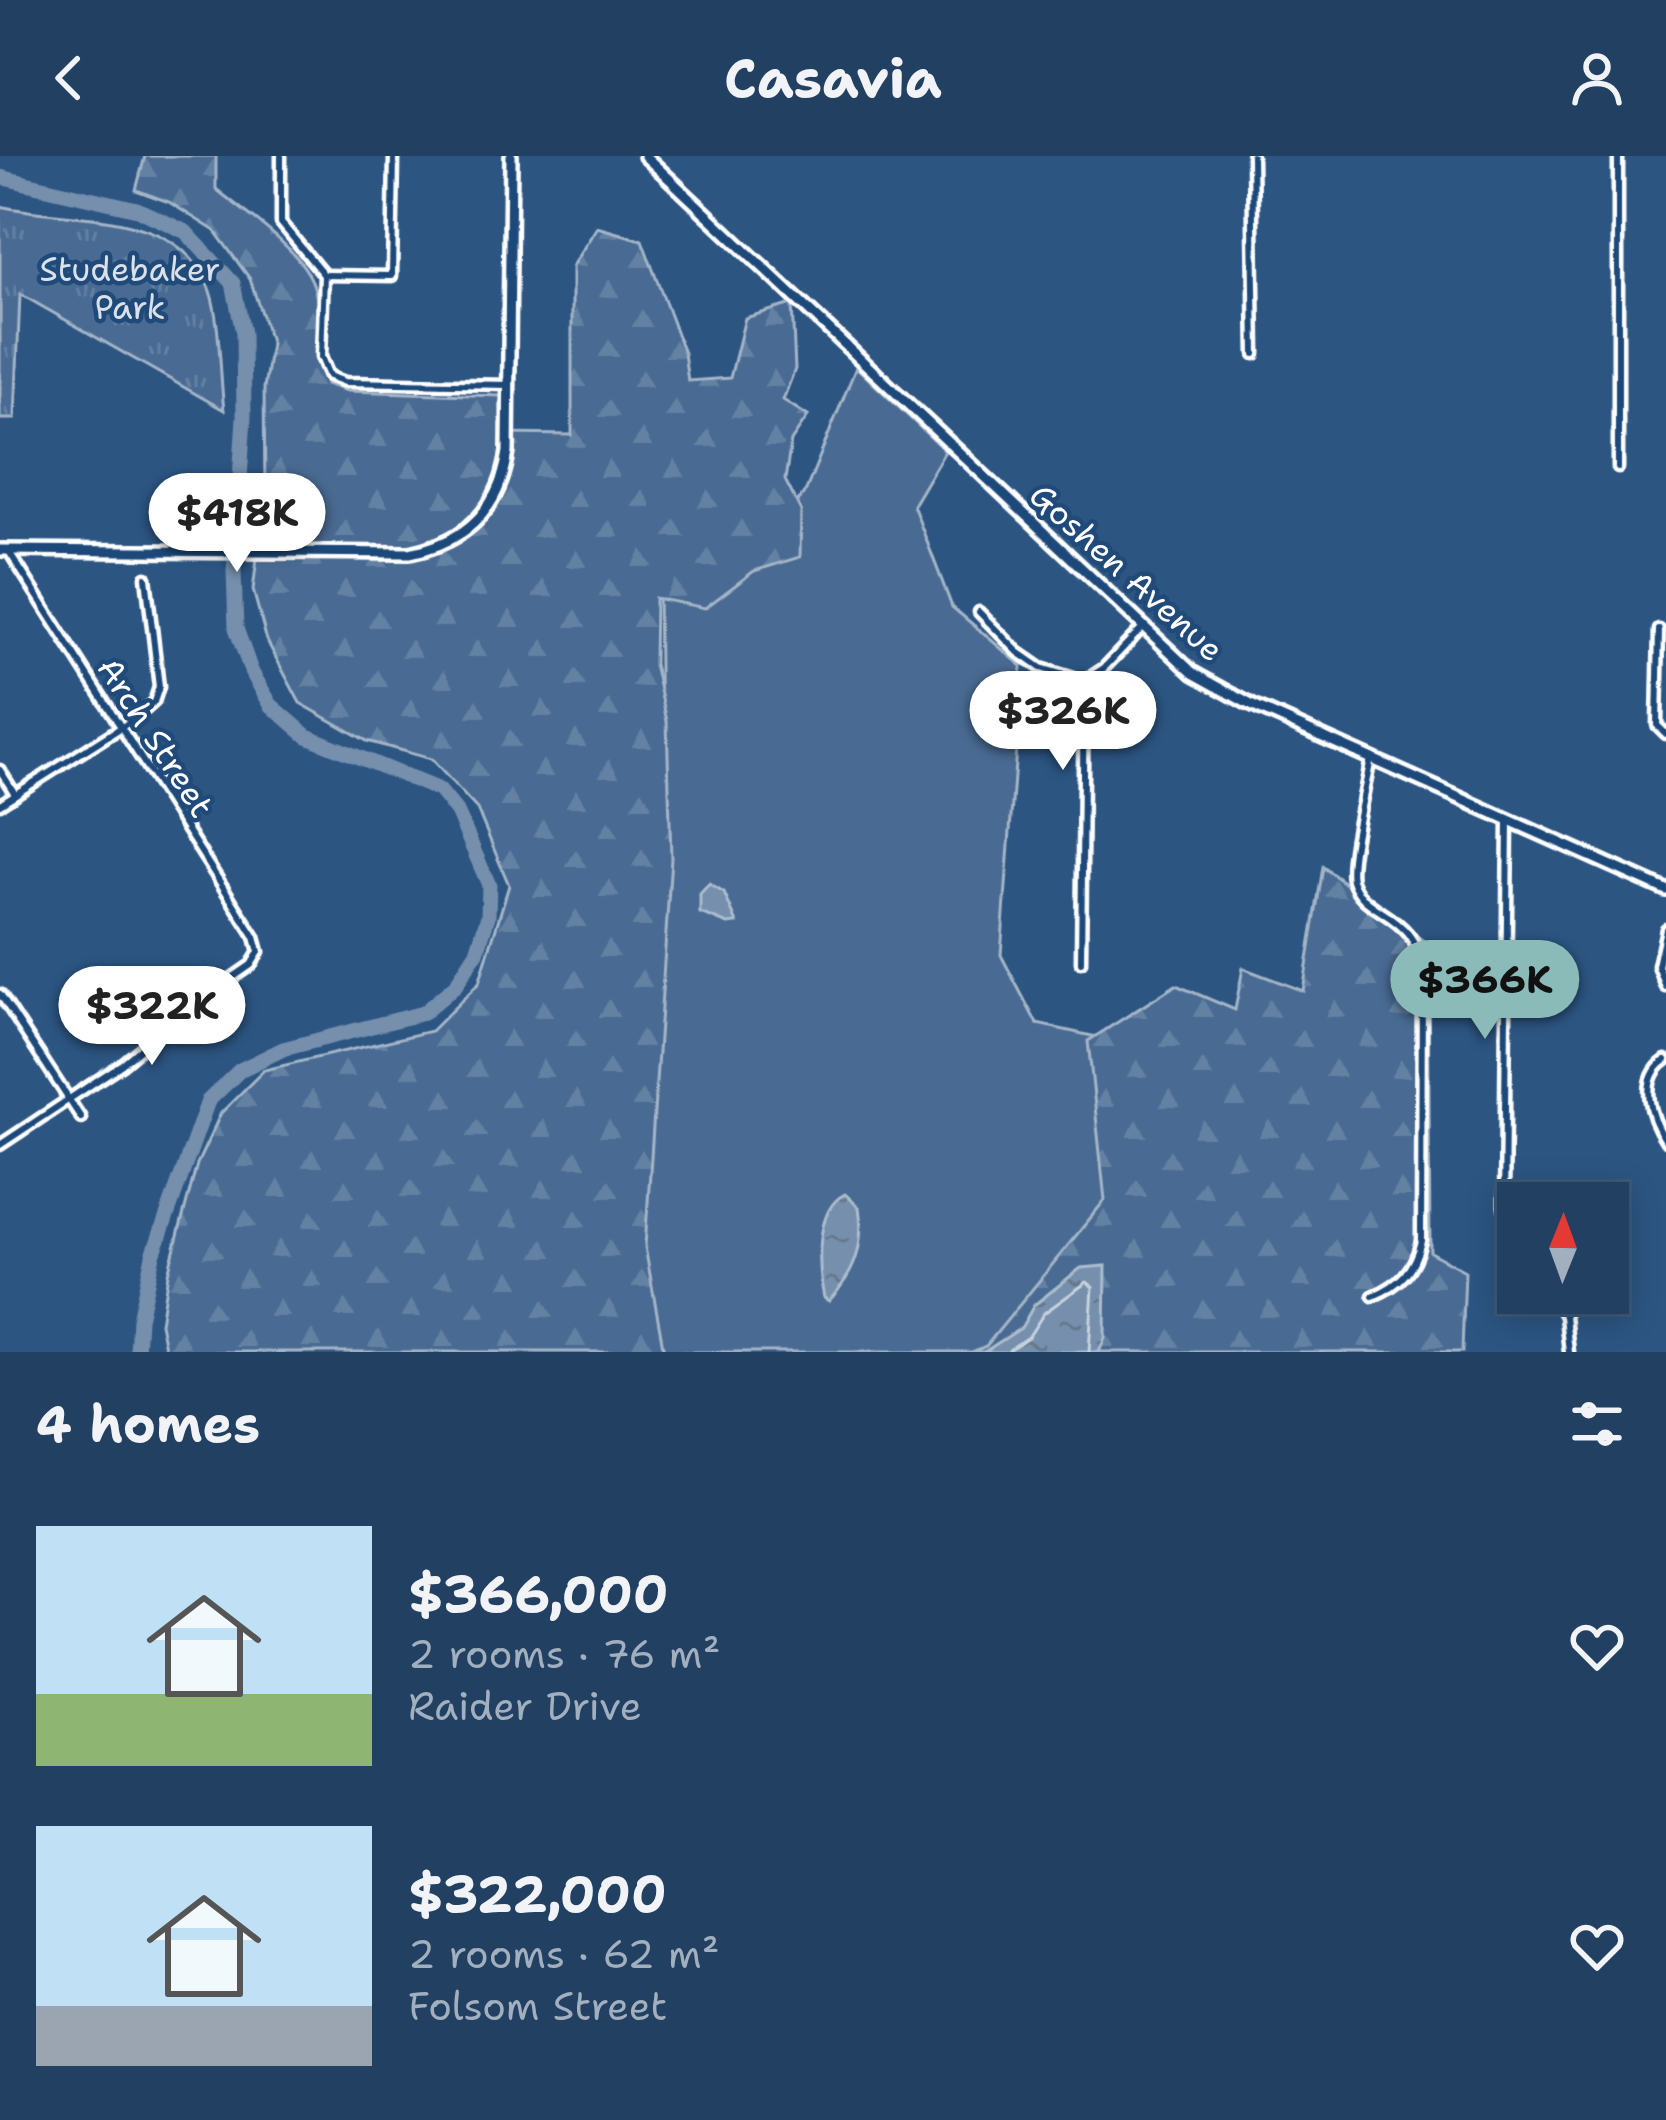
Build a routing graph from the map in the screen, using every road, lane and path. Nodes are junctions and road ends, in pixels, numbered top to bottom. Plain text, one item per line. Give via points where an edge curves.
1 (281, 156) edge
2 (394, 156) edge
3 (511, 156) edge
4 (645, 156) edge
5 (1252, 156) edge
6 (1618, 156) edge
7 (324, 275) junction
8 (1255, 354) dead end
9 (509, 385) junction
10 (1618, 467) dead end
11 (4, 550) edge
12 (146, 577) dead end
13 (979, 612) dead end
14 (1143, 627) junction
15 (1659, 630) dead end
16 (1084, 681) junction
17 (122, 728) junction
18 (1666, 734) edge
19 (1371, 758) junction
20 (0, 770) edge
21 (15, 794) junction
22 (0, 804) edge
23 (1508, 820) junction
24 (1666, 890) edge
25 (1666, 929) edge
26 (1081, 962) dead end
27 (1666, 987) edge
28 (0, 994) edge
29 (1666, 1060) edge
30 (69, 1099) junction
31 (81, 1118) dead end
32 (1666, 1141) edge
33 (0, 1145) edge
34 (1504, 1182) edge
35 (1373, 1296) dead end
36 (1564, 1314) edge
37 (1569, 1352) edge

1 - 7 street via 280,224
2 - 7 street via 392,276
3 - 9 street
4 - 14 street, Goshen Avenue
5 - 8 street
6 - 10 street
7 - 9 street via 321,358 329,376
9 - 11 street via 500,486 481,518 436,548
11 - 17 street, Arch Street
12 - 17 street via 159,687 147,710
13 - 16 street via 1041,668
14 - 16 street
14 - 19 street, Goshen Avenue via 1217,688
15 - 18 street via 1657,725
16 - 26 street
17 - 21 street
17 - 30 street, Arch Street via 260,952
19 - 23 street, Goshen Avenue
19 - 35 street via 1353,883 1405,926 1422,974 1421,1241 1410,1270
20 - 21 street
21 - 22 street
23 - 24 street, Goshen Avenue
23 - 34 street
25 - 27 street via 1658,967
28 - 30 street
29 - 32 street via 1648,1094
30 - 31 street
30 - 33 street
36 - 37 street

